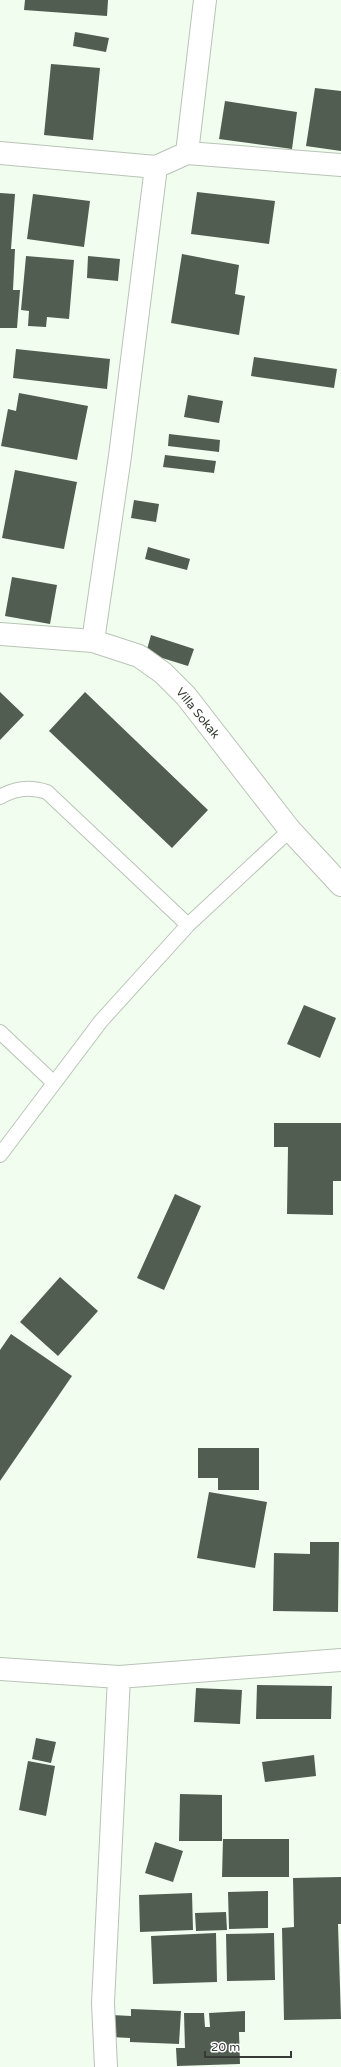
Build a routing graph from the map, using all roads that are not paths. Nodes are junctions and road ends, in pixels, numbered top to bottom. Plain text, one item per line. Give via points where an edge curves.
1 (205, 0) edge
2 (0, 153) edge
3 (187, 153) junction
4 (341, 165) edge
5 (156, 167) junction
6 (0, 634) edge
7 (93, 641) junction
8 (0, 797) edge
9 (290, 830) junction
10 (341, 884) edge
11 (188, 925) junction
12 (0, 1032) edge
13 (53, 1082) junction
14 (0, 1155) edge
15 (341, 1660) edge
16 (0, 1669) edge
17 (119, 1677) junction
18 (106, 2067) edge

1 - 3 street
2 - 5 street
3 - 4 street
3 - 5 street
5 - 7 street via 120,456
6 - 7 street, Villa Sokak
7 - 9 street, Villa Sokak via 139,656 163,672 186,696
8 - 11 lane via 18,789 38,789 47,792
9 - 10 street, Villa Sokak
9 - 11 lane
11 - 13 lane via 101,1021
12 - 13 lane
13 - 14 lane
15 - 17 street
16 - 17 street
17 - 18 street via 103,2003

